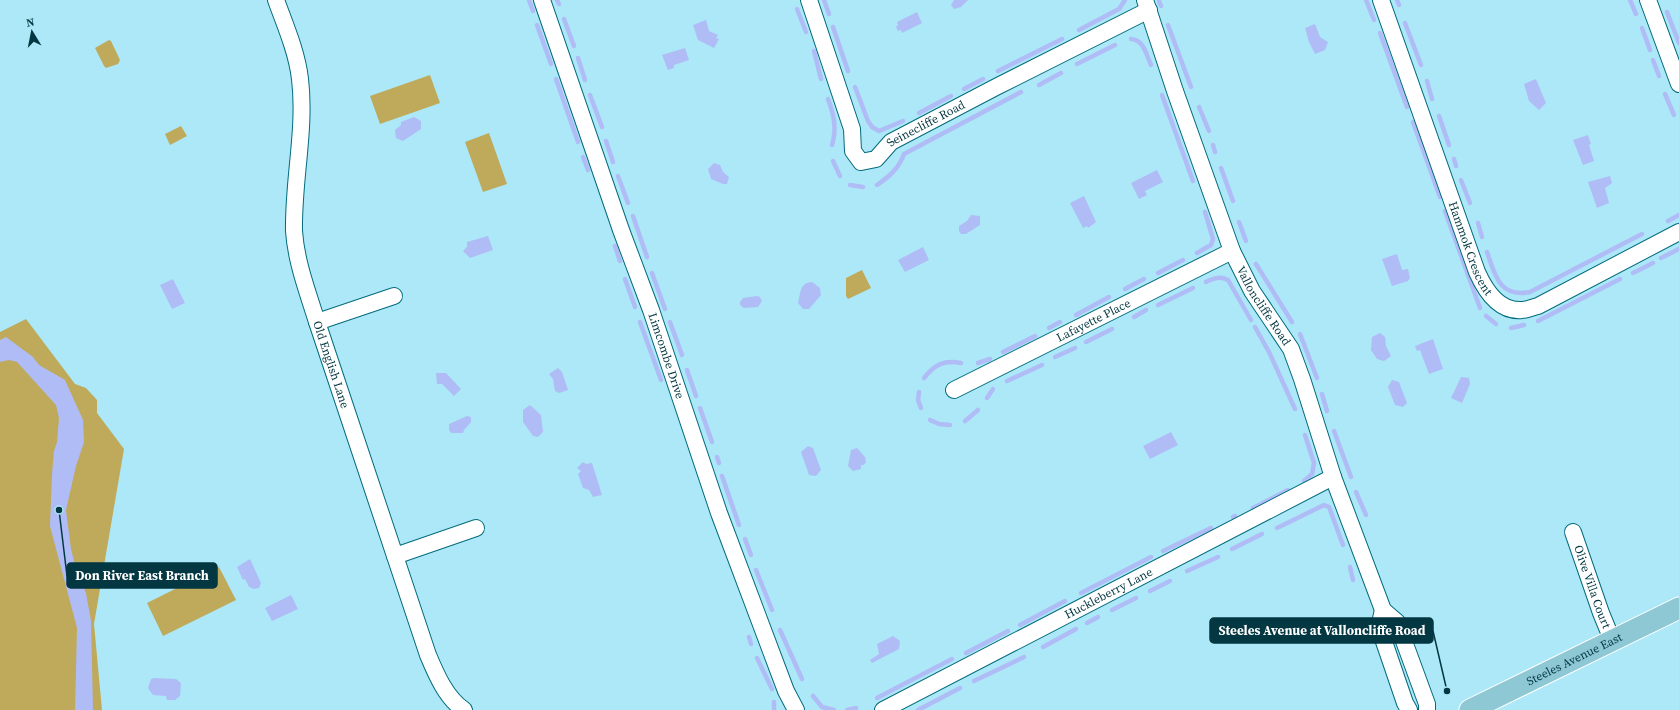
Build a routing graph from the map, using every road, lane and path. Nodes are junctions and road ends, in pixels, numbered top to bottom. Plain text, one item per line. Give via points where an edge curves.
1 (276, 0) edge
2 (542, 0) edge
3 (809, 0) edge
4 (1381, 0) edge
5 (1648, 0) edge
6 (1147, 5) edge
7 (1679, 84) edge
8 (1679, 232) edge
9 (1232, 251) junction
10 (394, 296) dead end
11 (317, 322) junction
12 (954, 390) dead end
13 (1334, 477) junction
14 (476, 528) dead end
15 (1573, 532) dead end
16 (395, 556) junction
17 (1679, 608) edge
18 (1383, 610) junction
19 (1613, 642) junction
20 (464, 710) edge
21 (796, 710) edge
22 (884, 710) edge
23 (1409, 710) edge
24 (1427, 710) edge
25 (1470, 710) edge

1 - 11 street, Old English Lane via 296,55 300,78 301,109 294,230 298,256
2 - 21 street, Limcombe Drive via 719,513 786,691
3 - 6 street, Seinecliffe Road via 852,130 853,151 861,162 876,159 891,142
4 - 8 street, Hammok Crescent via 1477,272 1485,289 1498,303 1522,310 1538,306
5 - 7 street
6 - 9 street, Valloncliffe Road
9 - 12 street, Lafayette Place
9 - 13 street, Valloncliffe Road via 1252,291 1291,349
10 - 11 street
11 - 16 street, Old English Lane
13 - 18 street, Valloncliffe Road
13 - 22 street, Huckleberry Lane
14 - 16 street
15 - 19 street, Olive Villa Court
16 - 20 street, Old English Lane via 434,670 452,699
17 - 19 main road, Steeles Avenue East
18 - 23 street, Valloncliffe Road via 1379,627
18 - 24 street, Valloncliffe Road via 1397,622
19 - 25 main road, Steeles Avenue East

